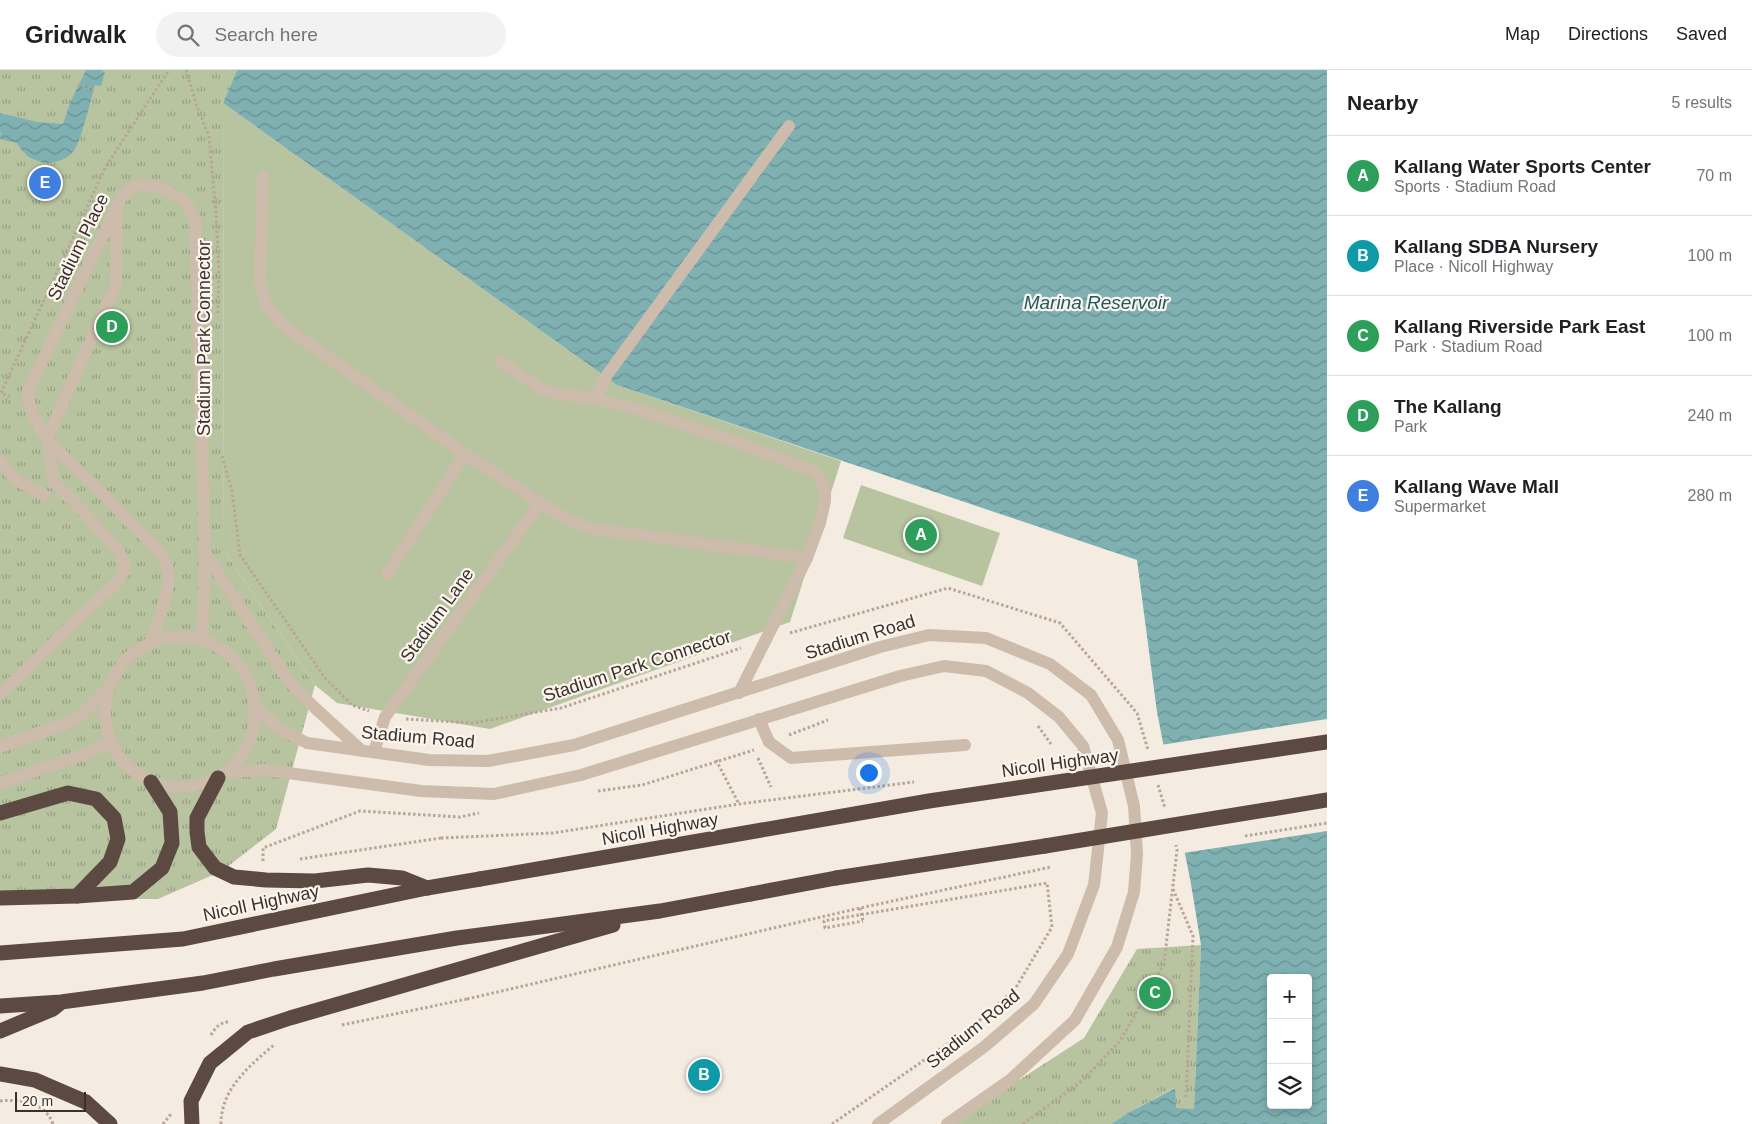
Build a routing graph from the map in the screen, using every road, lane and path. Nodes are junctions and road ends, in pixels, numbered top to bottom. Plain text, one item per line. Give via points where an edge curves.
1 (169, 70) edge
2 (186, 70) edge
3 (78, 84) dead end
4 (94, 90) dead end
5 (789, 126) dead end
6 (263, 177) dead end
7 (116, 206) junction
8 (218, 320) dead end
9 (500, 361) dead end
10 (594, 399) junction
11 (29, 405) junction
12 (47, 438) junction
13 (465, 454) junction
14 (222, 456) dead end
15 (0, 461) edge
16 (44, 495) dead end
17 (540, 503) junction
18 (205, 553) junction
19 (807, 558) junction
20 (386, 574) dead end
21 (202, 640) junction
22 (765, 640) junction
23 (152, 642) junction
24 (108, 689) junction
25 (739, 693) junction
26 (0, 694) edge
27 (255, 707) junction
28 (385, 717) junction
29 (759, 719) junction
30 (1327, 742) edge
31 (110, 743) junction
32 (965, 745) dead end
33 (0, 747) edge
34 (368, 751) junction
35 (1152, 751) dead end
36 (1142, 752) dead end
37 (1150, 759) dead end
38 (716, 760) dead end
39 (759, 761) dead end
40 (222, 775) junction
41 (1156, 777) dead end
42 (916, 781) dead end
43 (151, 782) junction
44 (0, 783) edge
45 (771, 788) dead end
46 (1327, 800) edge
47 (739, 804) junction
48 (0, 813) edge
49 (1166, 814) dead end
50 (1327, 823) edge
51 (1240, 836) dead end
52 (440, 838) dead end
53 (1174, 841) dead end
54 (1183, 845) dead end
55 (1173, 847) dead end
56 (1058, 866) dead end
57 (427, 888) junction
58 (1172, 889) junction
59 (77, 896) junction
60 (0, 898) edge
61 (860, 908) junction
62 (660, 911) junction
63 (0, 953) edge
64 (61, 1002) junction
65 (0, 1006) edge
66 (336, 1027) dead end
67 (0, 1032) edge
68 (282, 1042) dead end
69 (0, 1074) edge
70 (1186, 1098) dead end
71 (0, 1101) edge
72 (53, 1124) edge
73 (110, 1124) edge
74 (192, 1124) edge
75 (220, 1124) edge
76 (832, 1124) edge
77 (878, 1124) edge
78 (947, 1124) edge
79 (1023, 1124) edge

1 - 11 path via 106,166 1,393
2 - 8 path, Stadium Park Connector via 209,136 219,271
3 - 4 path
5 - 10 street via 607,375
6 - 13 street via 260,280 265,303 281,324
7 - 11 street, Stadium Place via 29,388
7 - 12 street via 116,284
7 - 18 street, Stadium Place via 127,191 147,185 162,189 186,203 195,219
9 - 10 street via 544,391
10 - 19 street via 637,409 815,472 825,487 825,500
11 - 12 street
12 - 23 street via 163,556 168,572 166,594
12 - 26 street via 54,483 118,550 125,566 119,580
13 - 17 street
13 - 20 street
14 - 28 path, Stadium Park Connector via 232,491 240,555 325,678 352,705
15 - 16 street via 15,478
17 - 19 street via 589,528
17 - 28 street, Stadium Lane
18 - 21 street, Stadium Place
18 - 34 street via 294,686 314,707
19 - 22 street
21 - 23 street via 177,637
21 - 27 street via 223,650 239,666 250,685
22 - 25 street
22 - 28 path, Stadium Park Connector via 560,708 472,723
22 - 37 path, Stadium Park Connector via 948,588 1060,622 1137,713
23 - 24 street via 132,653 117,669
24 - 31 street via 104,716
24 - 33 street via 77,719
25 - 34 street, Stadium Road via 574,745 488,761 430,760
25 - 78 street, Stadium Road via 880,647 929,635 986,638 1050,664 1091,695 1118,740 1134,806 1137,854 1134,892 1118,947 1075,1020 1010,1080
27 - 34 street, Stadium Road via 278,728 308,743
27 - 40 street via 253,732 242,754
28 - 34 street, Stadium Lane
29 - 32 street via 769,742 791,758
29 - 40 street, Stadium Road via 581,775 494,794 420,790 266,770
29 - 77 street, Stadium Road via 900,676 944,666 986,671 1028,693 1059,717 1082,746 1102,813 1094,885 1068,954 1034,1004 984,1047
30 - 57 highway, Nicoll Highway, bridge via 929,801
31 - 43 street via 127,766
31 - 44 street
35 - 36 path
38 - 47 path
39 - 45 path
40 - 43 street via 196,786 173,788
40 - 57 highway via 197,818 198,847 215,868 234,877 266,880 316,881 368,875 402,878
41 - 49 path
42 - 47 path, bridge
43 - 59 highway via 170,812 172,843 162,868 133,892
46 - 62 highway, bridge via 836,878
47 - 52 path, bridge via 553,833
48 - 59 highway via 68,793 96,799 114,818 118,839 110,862
50 - 51 path, bridge
53 - 58 path via 1177,850
54 - 55 path
56 - 61 path, bridge
57 - 63 highway, Nicoll Highway via 183,939
58 - 70 path via 1192,936
58 - 79 path via 1164,964 1120,1041 1082,1082
59 - 60 highway
61 - 66 path, bridge
61 - 76 path, bridge via 863,921 825,928 824,920 1047,883 1052,928 1015,989 972,1027
62 - 64 highway via 457,938 203,983
62 - 74 highway via 248,1032 210,1063 191,1101
64 - 65 highway
64 - 67 highway via 53,1009
68 - 75 path via 274,1045 238,1078 221,1111
69 - 73 highway via 34,1080 86,1102
71 - 72 path via 34,1103 44,1110

